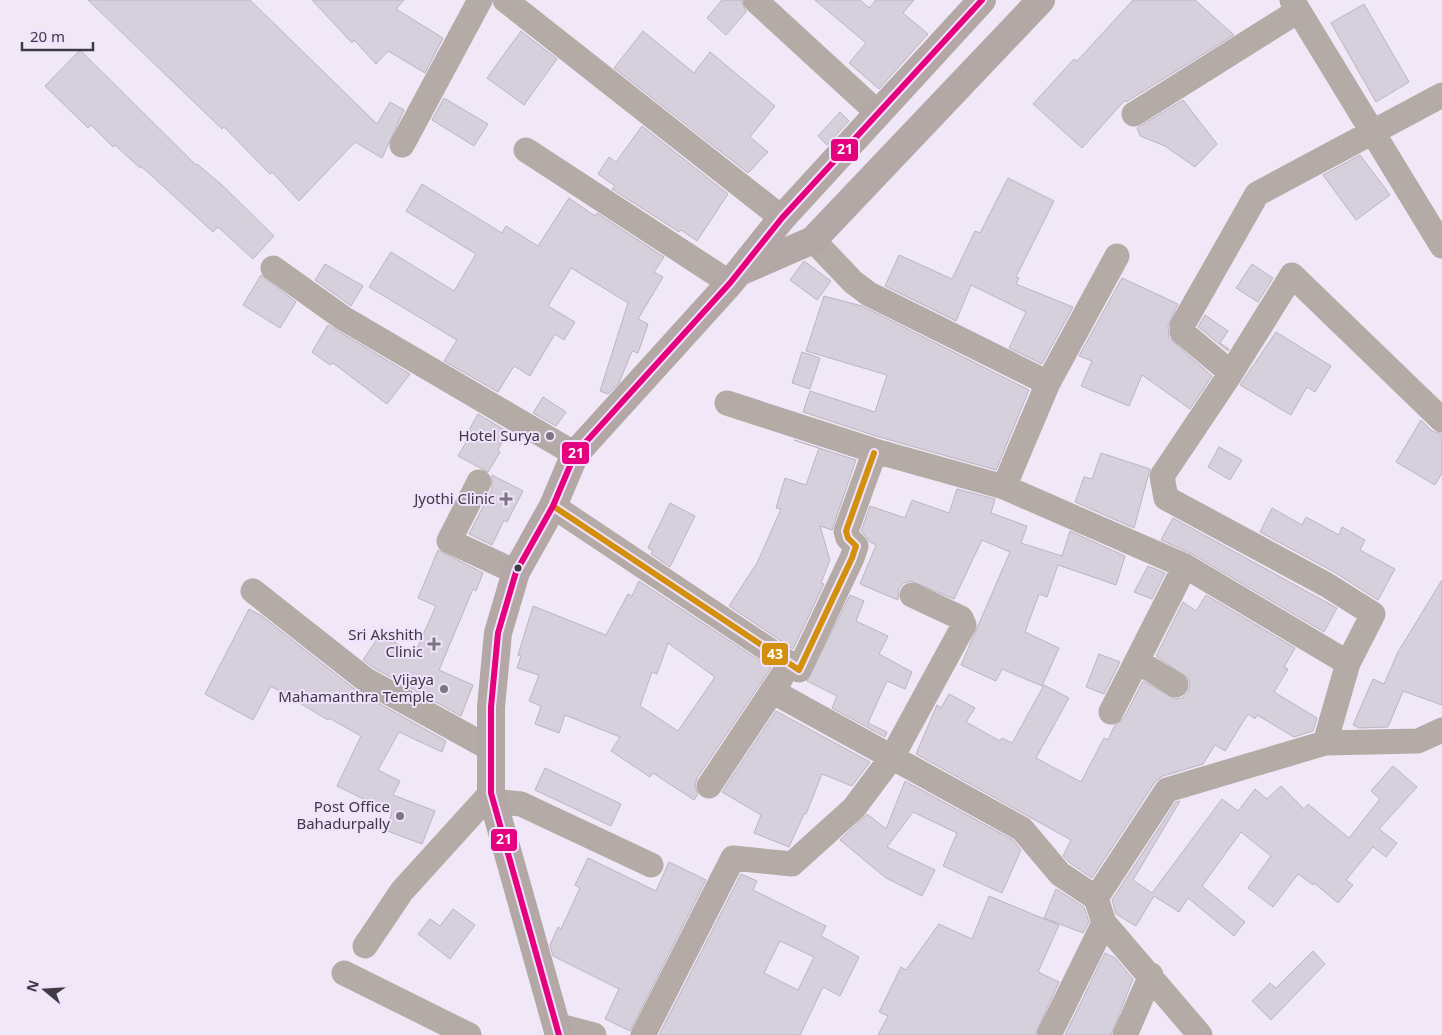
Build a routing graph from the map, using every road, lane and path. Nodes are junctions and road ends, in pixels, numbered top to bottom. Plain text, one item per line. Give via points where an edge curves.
1 (480, 0) edge
2 (505, 0) edge
3 (755, 0) edge
4 (982, 0) edge
5 (1041, 0) edge
6 (1295, 5) edge
7 (1442, 95) edge
8 (878, 113) junction
9 (1134, 114) dead end
10 (1373, 130) junction
11 (402, 144) dead end
12 (526, 150) dead end
13 (782, 218) junction
14 (813, 240) junction
15 (1442, 246) edge
16 (1118, 256) dead end
17 (273, 268) dead end
18 (734, 278) junction
19 (1231, 372) junction
20 (1048, 383) junction
21 (727, 403) dead end
22 (1442, 420) edge
23 (875, 451) junction
24 (574, 454) junction
25 (478, 482) dead end
26 (1004, 487) junction
27 (553, 506) junction
28 (1185, 566) junction
29 (516, 572) junction
30 (253, 591) dead end
31 (912, 596) dead end
32 (1137, 661) junction
33 (1348, 663) junction
34 (791, 666) junction
35 (1176, 685) dead end
36 (772, 691) junction
37 (1111, 712) dead end
38 (1442, 730) edge
39 (1325, 743) junction
40 (491, 750) junction
41 (892, 757) junction
42 (709, 786) dead end
43 (492, 797) junction
44 (652, 865) dead end
45 (1096, 898) junction
46 (1104, 923) junction
47 (365, 946) dead end
48 (344, 973) dead end
49 (1151, 975) junction
50 (557, 1030) edge
51 (470, 1035) edge
52 (594, 1035) edge
53 (643, 1035) edge
54 (1048, 1035) edge
55 (1125, 1035) edge
56 (1200, 1035) edge

1 - 11 street
2 - 13 street
3 - 8 street
4 - 8 main road
5 - 14 main road
6 - 9 street
6 - 10 street
7 - 10 street
8 - 13 main road
10 - 15 street
10 - 19 street via 1257,194 1182,326 1182,332
12 - 18 street
13 - 18 main road
14 - 18 main road
14 - 20 street via 869,294
16 - 20 street
17 - 24 street via 343,318
18 - 24 main road
19 - 22 street via 1292,275
19 - 33 street via 1162,476 1166,498 1327,585 1373,614
20 - 26 street
21 - 23 street
23 - 26 street
23 - 34 street via 846,531 856,546 852,558 799,670
24 - 27 main road
25 - 29 street via 450,540
26 - 28 street
27 - 29 main road
27 - 34 street
28 - 32 street
28 - 33 street
29 - 40 main road via 498,633 491,707
30 - 40 street via 366,680
31 - 41 street via 961,618 964,625
32 - 35 street
32 - 37 street
33 - 39 street
34 - 36 street
36 - 41 street
36 - 42 street
38 - 39 street via 1418,741
39 - 45 street via 1167,790
40 - 43 main road
41 - 45 street via 1022,829 1060,874
41 - 53 street via 854,808 792,864 733,858
43 - 44 street via 521,804
43 - 47 street via 402,890
43 - 50 main road
45 - 46 street
46 - 49 street
46 - 54 street
48 - 51 street
49 - 55 street
49 - 56 street
50 - 52 street

